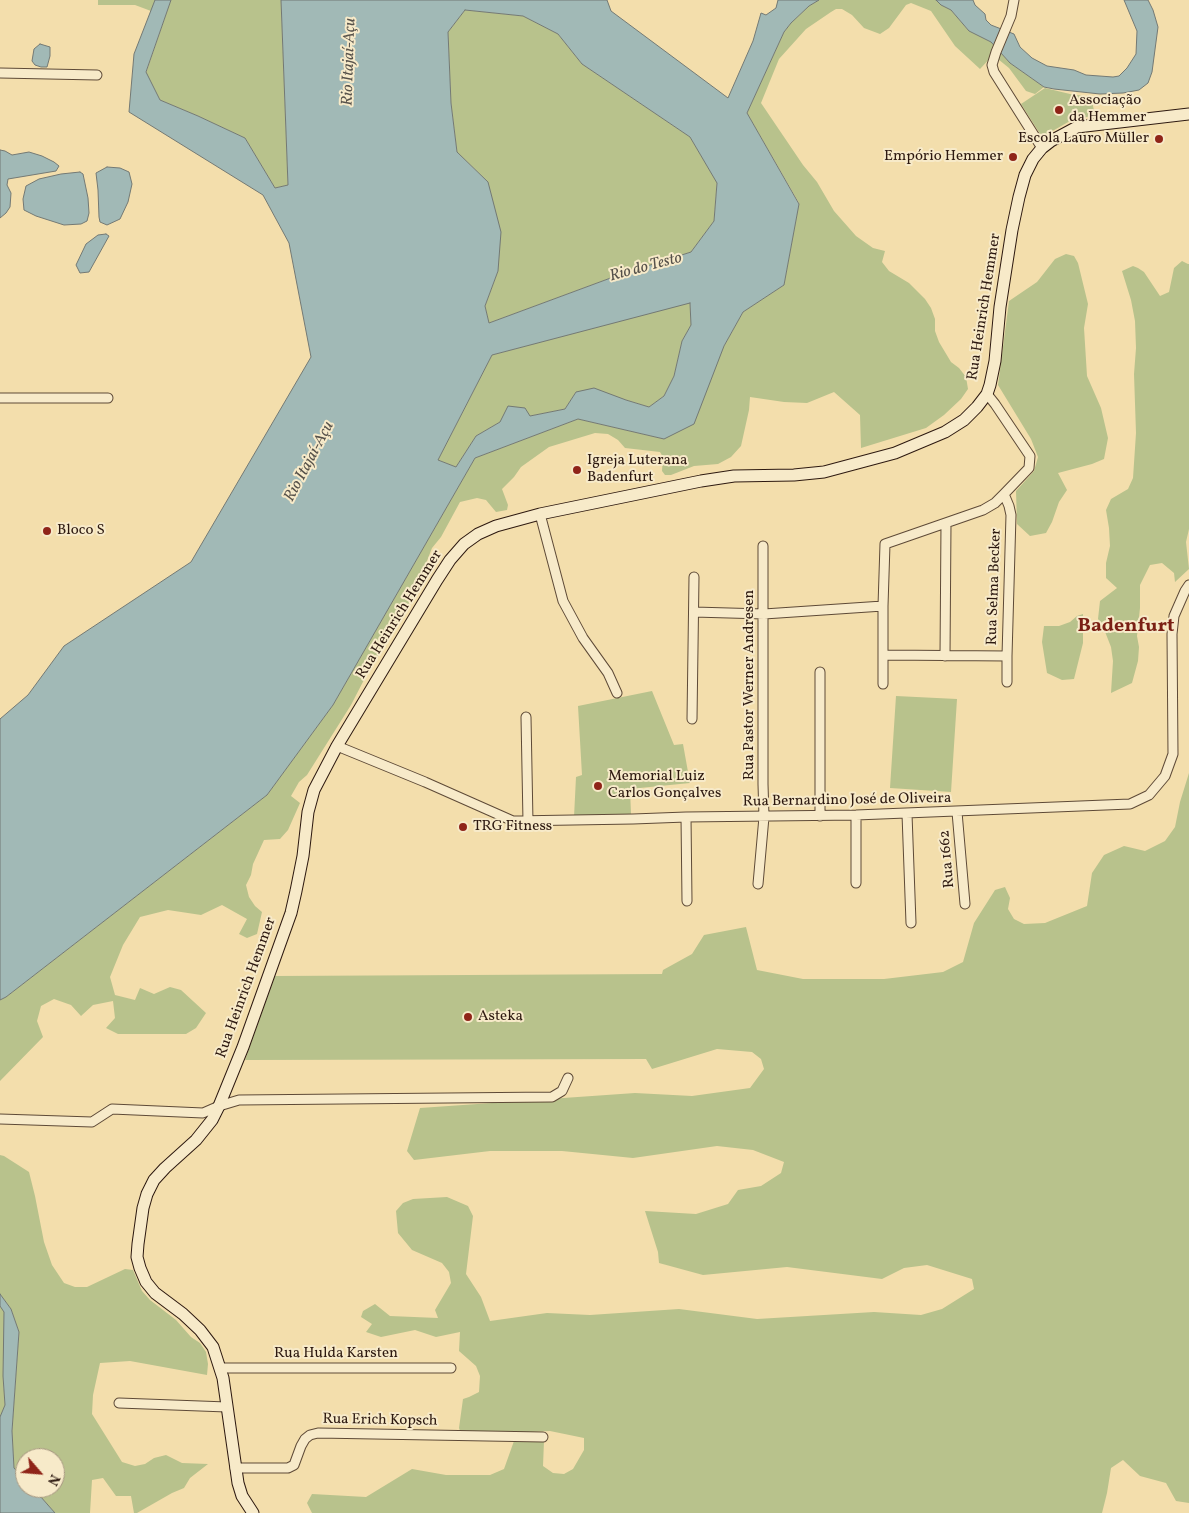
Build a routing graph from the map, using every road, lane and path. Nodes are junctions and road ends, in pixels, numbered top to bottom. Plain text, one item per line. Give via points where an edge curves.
1 (1014, 0) edge
2 (0, 73) edge
3 (97, 75) dead end
4 (1189, 114) edge
5 (1042, 148) junction
6 (987, 394) junction
7 (0, 398) edge
8 (108, 398) dead end
9 (1004, 494) junction
10 (540, 514) junction
11 (946, 524) junction
12 (763, 546) dead end
13 (694, 577) dead end
14 (1189, 585) edge
15 (883, 606) junction
16 (694, 612) junction
17 (764, 614) junction
18 (884, 655) junction
19 (945, 656) junction
20 (1007, 656) junction
21 (820, 672) dead end
22 (1007, 682) dead end
23 (883, 684) dead end
24 (617, 693) dead end
25 (526, 717) dead end
26 (692, 719) dead end
27 (337, 746) junction
28 (958, 812) junction
29 (907, 814) junction
30 (856, 815) junction
31 (820, 816) junction
32 (686, 817) junction
33 (764, 817) junction
34 (528, 822) junction
35 (856, 883) dead end
36 (758, 884) dead end
37 (687, 901) dead end
38 (965, 904) dead end
39 (911, 923) dead end
40 (568, 1078) dead end
41 (219, 1106) junction
42 (0, 1119) edge
43 (221, 1368) junction
44 (451, 1368) dead end
45 (119, 1403) dead end
46 (227, 1408) junction
47 (543, 1437) dead end
48 (235, 1468) junction
49 (253, 1513) edge

1 - 5 street via 992,65
2 - 3 street
4 - 5 street, Rua Heinrich Hemmer via 1077,127
5 - 6 street, Rua Heinrich Hemmer via 1030,166 1019,196
6 - 9 street via 1030,456 1029,468
6 - 10 street, Rua Heinrich Hemmer via 964,420 945,432 894,453 856,464 824,472 734,476 701,481
7 - 8 street
9 - 11 street via 982,510
9 - 20 street, Rua Selma Becker via 1011,516
10 - 24 street via 563,601
10 - 27 street, Rua Heinrich Hemmer via 478,534 450,560
11 - 15 street via 885,544
11 - 19 street
12 - 17 street, Rua Pastor Werner Andresen
13 - 16 street
14 - 28 street, Rua Bernardino José de Oliveira via 1174,616 1172,634 1173,754 1166,776 1149,796 1130,804
15 - 17 street
15 - 18 street
16 - 17 street
16 - 26 street
17 - 33 street, Rua Pastor Werner Andresen
18 - 19 street
18 - 23 street
19 - 20 street
20 - 22 street, Rua Selma Becker
21 - 31 street
25 - 34 street
27 - 34 street, Rua Bernardino José de Oliveira via 514,821
27 - 41 street, Rua Heinrich Hemmer via 314,790 290,913
28 - 29 street, Rua Bernardino José de Oliveira
28 - 38 street, Rua 1662
29 - 30 street, Rua Bernardino José de Oliveira
29 - 39 street
30 - 31 street, Rua Bernardino José de Oliveira
30 - 35 street
31 - 33 street, Rua Bernardino José de Oliveira
32 - 33 street, Rua Bernardino José de Oliveira
32 - 34 street, Rua Bernardino José de Oliveira
32 - 37 street
33 - 36 street, Rua Pastor Werner Andresen
40 - 41 street via 562,1091 552,1097 239,1100
41 - 42 street via 203,1113 112,1109 92,1122
41 - 43 street, Rua Heinrich Hemmer via 196,1140 154,1180 143,1208 137,1257 146,1282 200,1330 213,1347
43 - 44 street, Rua Hulda Karsten
43 - 46 street, Rua Heinrich Hemmer
45 - 46 street
46 - 48 street, Rua Heinrich Hemmer
47 - 48 street, Rua Erich Kopsch via 318,1433 305,1439 294,1465 288,1468
48 - 49 street, Rua Heinrich Hemmer via 242,1496

